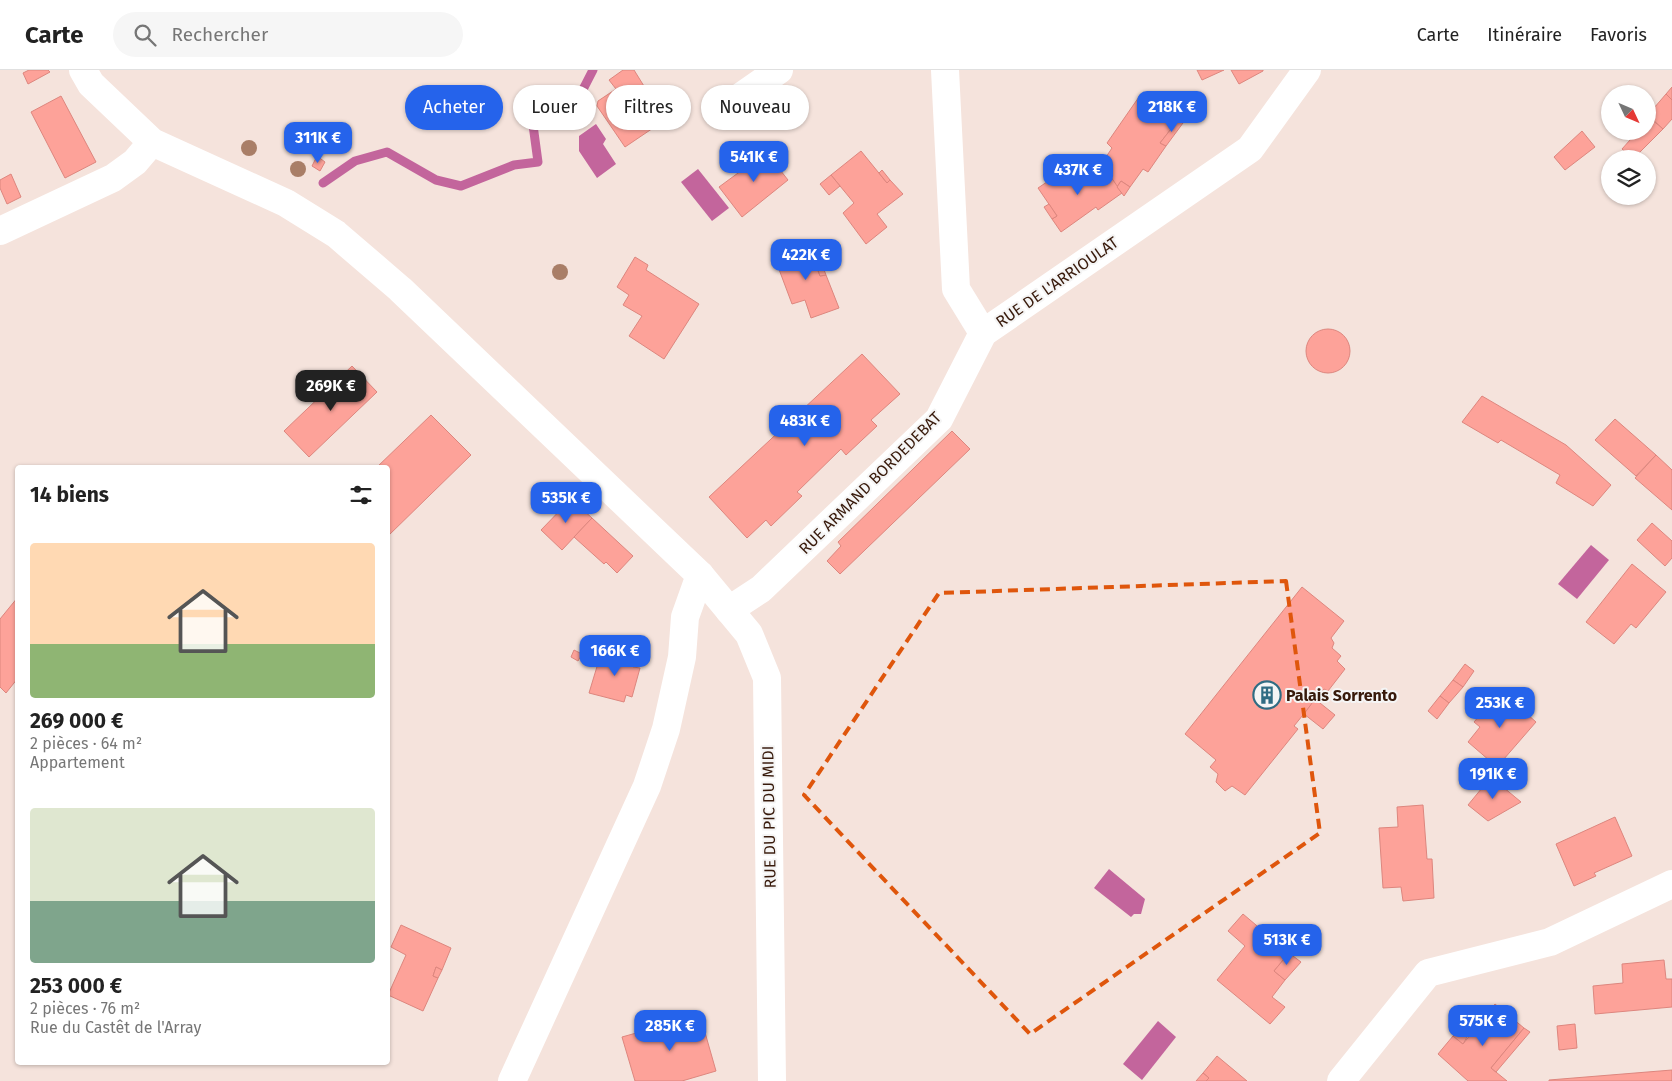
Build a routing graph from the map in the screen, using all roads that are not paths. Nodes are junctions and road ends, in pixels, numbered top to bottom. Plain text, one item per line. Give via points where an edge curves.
1 (83, 70) edge
2 (780, 70) edge
3 (945, 70) edge
4 (1307, 70) edge
5 (758, 85) edge
6 (152, 142) junction
7 (0, 231) edge
8 (983, 333) junction
9 (700, 575) junction
10 (729, 610) junction
11 (1672, 884) edge
12 (512, 1081) edge
13 (772, 1081) edge
14 (1341, 1081) edge

1 - 6 street, RUE DU PIC DU MIDI via 90,84
2 - 5 street
3 - 8 street, RUE DE L'ARRIOULAT via 956,289
4 - 8 street, RUE DE L'ARRIOULAT via 1250,149
6 - 7 street via 135,162 113,178
6 - 9 street, RUE DU PIC DU MIDI via 286,202 336,234 400,289
8 - 10 street, RUE ARMAND BORDEDEBAT via 939,418 761,589
9 - 10 street, RUE DU PIC DU MIDI
9 - 12 street via 685,617 682,657 666,729 647,786
10 - 13 street, RUE DU PIC DU MIDI via 749,634 767,678
11 - 14 street via 1550,942 1428,973

